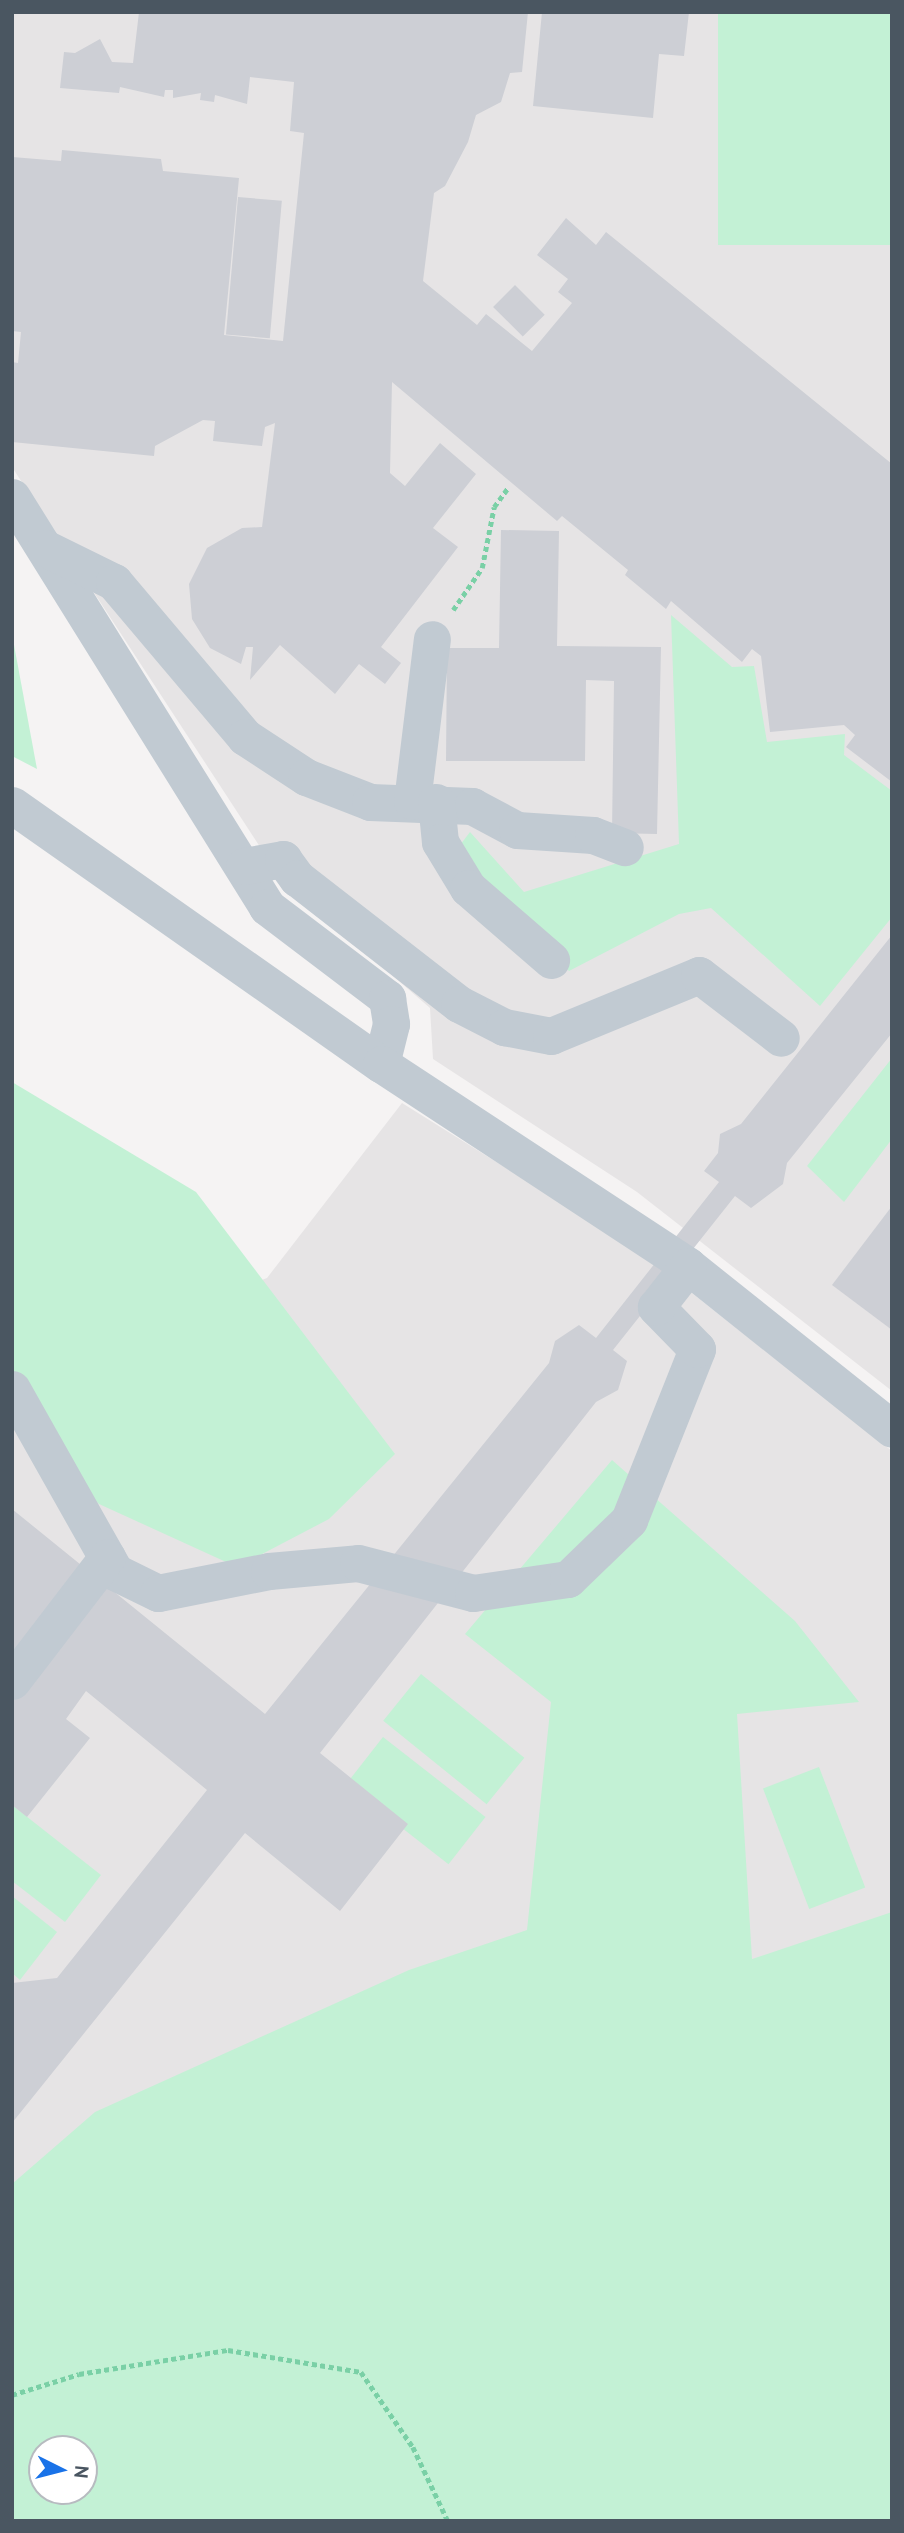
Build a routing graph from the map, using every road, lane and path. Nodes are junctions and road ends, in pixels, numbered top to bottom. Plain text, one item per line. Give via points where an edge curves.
1 (508, 488) dead end
2 (12, 497) edge
3 (44, 547) junction
4 (432, 639) joint
5 (424, 801) junction
6 (12, 805) edge
7 (625, 847) dead end
8 (244, 866) junction
9 (551, 960) dead end
10 (781, 1038) dead end
11 (381, 1064) junction
12 (688, 1266) junction
13 (12, 1390) edge
14 (892, 1429) edge
15 (107, 1557) junction
16 (12, 1681) edge
17 (12, 2395) edge
18 (448, 2521) edge

1 - 4 path via 494,507 482,568
2 - 3 street
3 - 5 street via 114,582 245,737 306,777 370,802
3 - 8 street
4 - 5 street
5 - 7 street via 472,806 517,830 593,835
5 - 9 street via 440,842 468,888
6 - 11 street
8 - 10 street via 283,859 297,878 459,1004 504,1027 551,1036 699,975
8 - 11 street via 267,907 387,998 391,1024
11 - 12 street
12 - 14 street
12 - 15 street via 656,1307 697,1349 629,1520 568,1579 473,1593 358,1563 269,1571 158,1593 115,1572
13 - 15 street
15 - 16 street
17 - 18 path via 79,2374 228,2350 361,2372 413,2447

